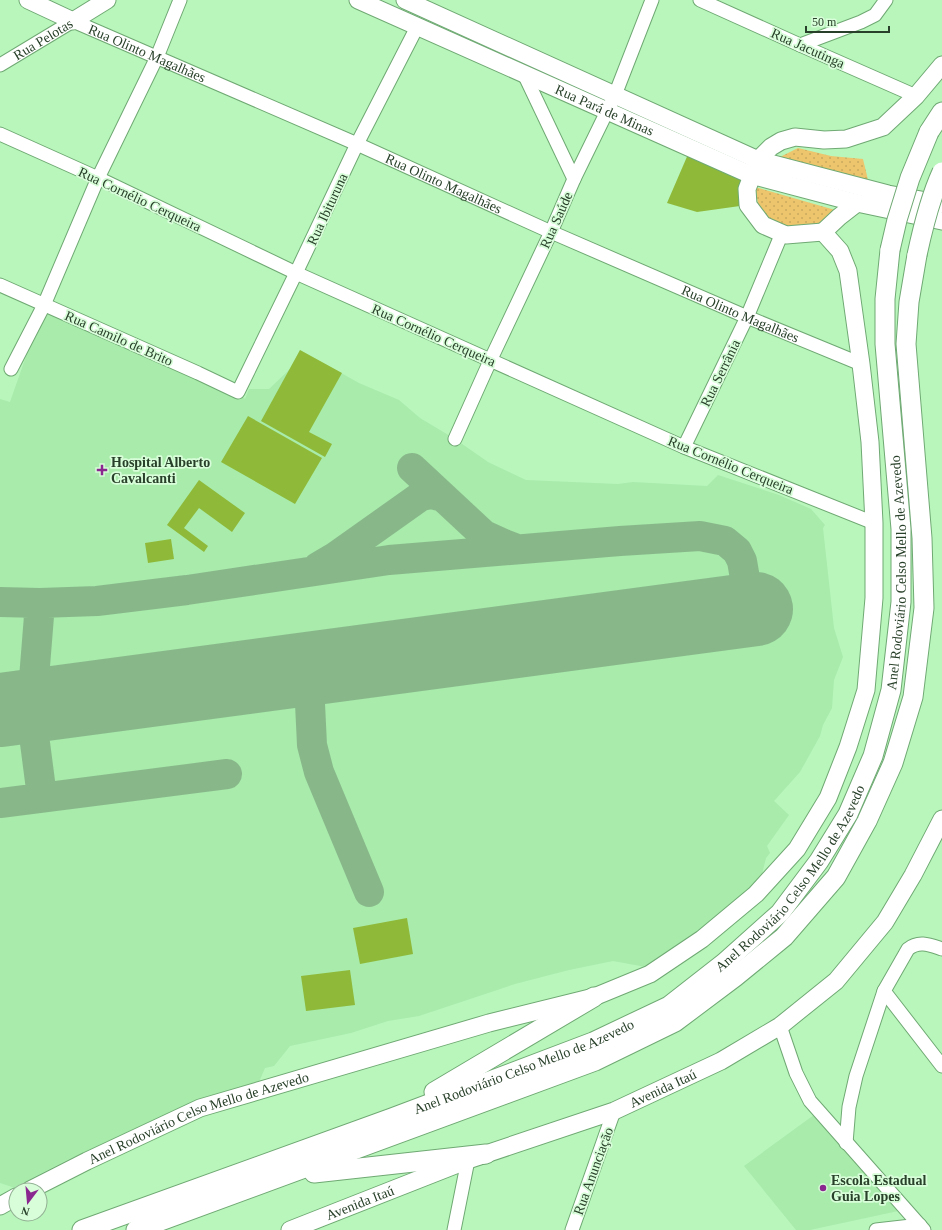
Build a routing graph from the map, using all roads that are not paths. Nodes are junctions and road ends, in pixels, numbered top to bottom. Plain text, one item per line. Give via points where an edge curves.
1 (28, 0) edge
2 (107, 0) edge
3 (180, 0) edge
4 (358, 0) edge
5 (405, 0) edge
6 (652, 0) edge
7 (700, 0) edge
8 (886, 0) edge
9 (73, 21) junction
10 (417, 27) junction
11 (800, 46) junction
12 (156, 57) junction
13 (0, 65) edge
14 (942, 65) edge
15 (524, 74) junction
16 (615, 95) junction
17 (916, 96) junction
18 (607, 110) junction
19 (942, 112) edge
20 (0, 134) edge
21 (357, 144) junction
22 (755, 167) junction
23 (942, 172) edge
24 (98, 178) junction
25 (574, 179) junction
26 (857, 203) junction
27 (942, 204) edge
28 (940, 222) edge
29 (551, 232) junction
30 (823, 232) junction
31 (782, 233) junction
32 (296, 273) junction
33 (0, 285) edge
34 (44, 305) junction
35 (747, 317) junction
36 (490, 361) junction
37 (861, 364) junction
38 (11, 368) dead end
39 (238, 392) joint
40 (455, 439) dead end
41 (684, 447) junction
42 (874, 523) junction
43 (942, 820) edge
44 (942, 950) edge
45 (884, 991) junction
46 (594, 997) junction
47 (780, 1026) junction
48 (942, 1066) edge
49 (614, 1111) junction
50 (392, 1118) junction
51 (846, 1143) junction
52 (477, 1157) junction
53 (285, 1176) junction
54 (46, 1182) edge
55 (922, 1228) edge
56 (82, 1230) edge
57 (136, 1230) edge
58 (290, 1230) edge
59 (454, 1230) edge
60 (572, 1230) edge
61 (876, 1230) edge

1 - 9 main road, Rua Olinto Magalhães
2 - 9 main road, Rua Pelotas
3 - 12 street
4 - 10 main road, Rua Pará de Minas
5 - 16 main road, Rua Pará de Minas
6 - 16 street, Rua Saúde
7 - 11 street, Rua Jacutinga
8 - 11 street via 875,15
9 - 12 street, Rua Olinto Magalhães
9 - 13 street, Rua Pelotas
10 - 15 main road, Rua Pará de Minas
10 - 21 street, Rua Ibituruna
11 - 17 street, Rua Jacutinga
12 - 21 street, Rua Olinto Magalhães
12 - 24 street
14 - 17 main road
15 - 18 main road, Rua Pará de Minas
15 - 25 street
16 - 18 street, Rua Saúde
16 - 22 main road, Rua Pará de Minas
17 - 22 main road via 883,127 846,139 795,137 781,141 771,147
18 - 22 main road, Rua Pará de Minas
18 - 25 street, Rua Saúde
19 - 50 highway, Anel Rodoviário Celso Mello de Azevedo, bridge via 929,132 910,178 890,250 885,299 886,344 901,529 902,602 891,690 872,756 848,814 819,862 780,912 724,963 669,1006 593,1042
20 - 24 street, Rua Cornélio Cerqueira
21 - 29 street, Rua Olinto Magalhães
21 - 32 street, Rua Ibituruna
22 - 26 main road, Rua Pará de Minas
22 - 27 main road, Rua Pará de Minas
22 - 31 main road via 746,189 748,205 763,225
23 - 53 highway, Anel Rodoviário Celso Mello de Azevedo, bridge via 924,224 917,255 909,302 906,344 922,538 924,608 913,697 892,763 867,821 836,877 784,937 675,1022 595,1061
24 - 32 street, Rua Cornélio Cerqueira
24 - 34 street
25 - 29 street, Rua Saúde
26 - 28 main road, Rua Pará de Minas
26 - 30 main road
29 - 35 street, Rua Olinto Magalhães
29 - 36 street, Rua Saúde
30 - 31 main road via 786,235
30 - 37 main road, Anel Rodoviário Celso Mello de Azevedo via 840,252 848,271
31 - 35 street, Rua Serrânia
32 - 36 street, Rua Cornélio Cerqueira
32 - 39 street, Rua Ibituruna
33 - 34 street, Rua Camilo de Brito
34 - 38 street
34 - 39 street, Rua Camilo de Brito
35 - 37 street, Rua Olinto Magalhães
35 - 41 street, Rua Serrânia
36 - 40 street, Rua Saúde
36 - 41 street, Rua Cornélio Cerqueira
37 - 42 main road, Anel Rodoviário Celso Mello de Azevedo via 870,442
41 - 42 street, Rua Cornélio Cerqueira
42 - 46 main road, Anel Rodoviário Celso Mello de Azevedo via 874,598 866,690 848,748 828,798 797,849 756,894 702,939 650,974
43 - 47 main road, Avenida Itaú via 885,922 836,981
44 - 45 street via 930,945 911,946
45 - 48 street
45 - 51 street via 856,1076 849,1107
46 - 50 highway
46 - 54 main road, Anel Rodoviário Celso Mello de Azevedo via 489,1024 200,1108
47 - 49 main road, Avenida Itaú via 722,1061
47 - 51 street via 796,1073 810,1101
49 - 52 main road, Avenida Itaú
49 - 60 street, Rua Anunciação
50 - 56 highway, Anel Rodoviário Celso Mello de Azevedo
51 - 55 street
52 - 53 highway
52 - 58 main road, Avenida Itaú
52 - 59 street
53 - 57 highway, Anel Rodoviário Celso Mello de Azevedo
55 - 61 street

